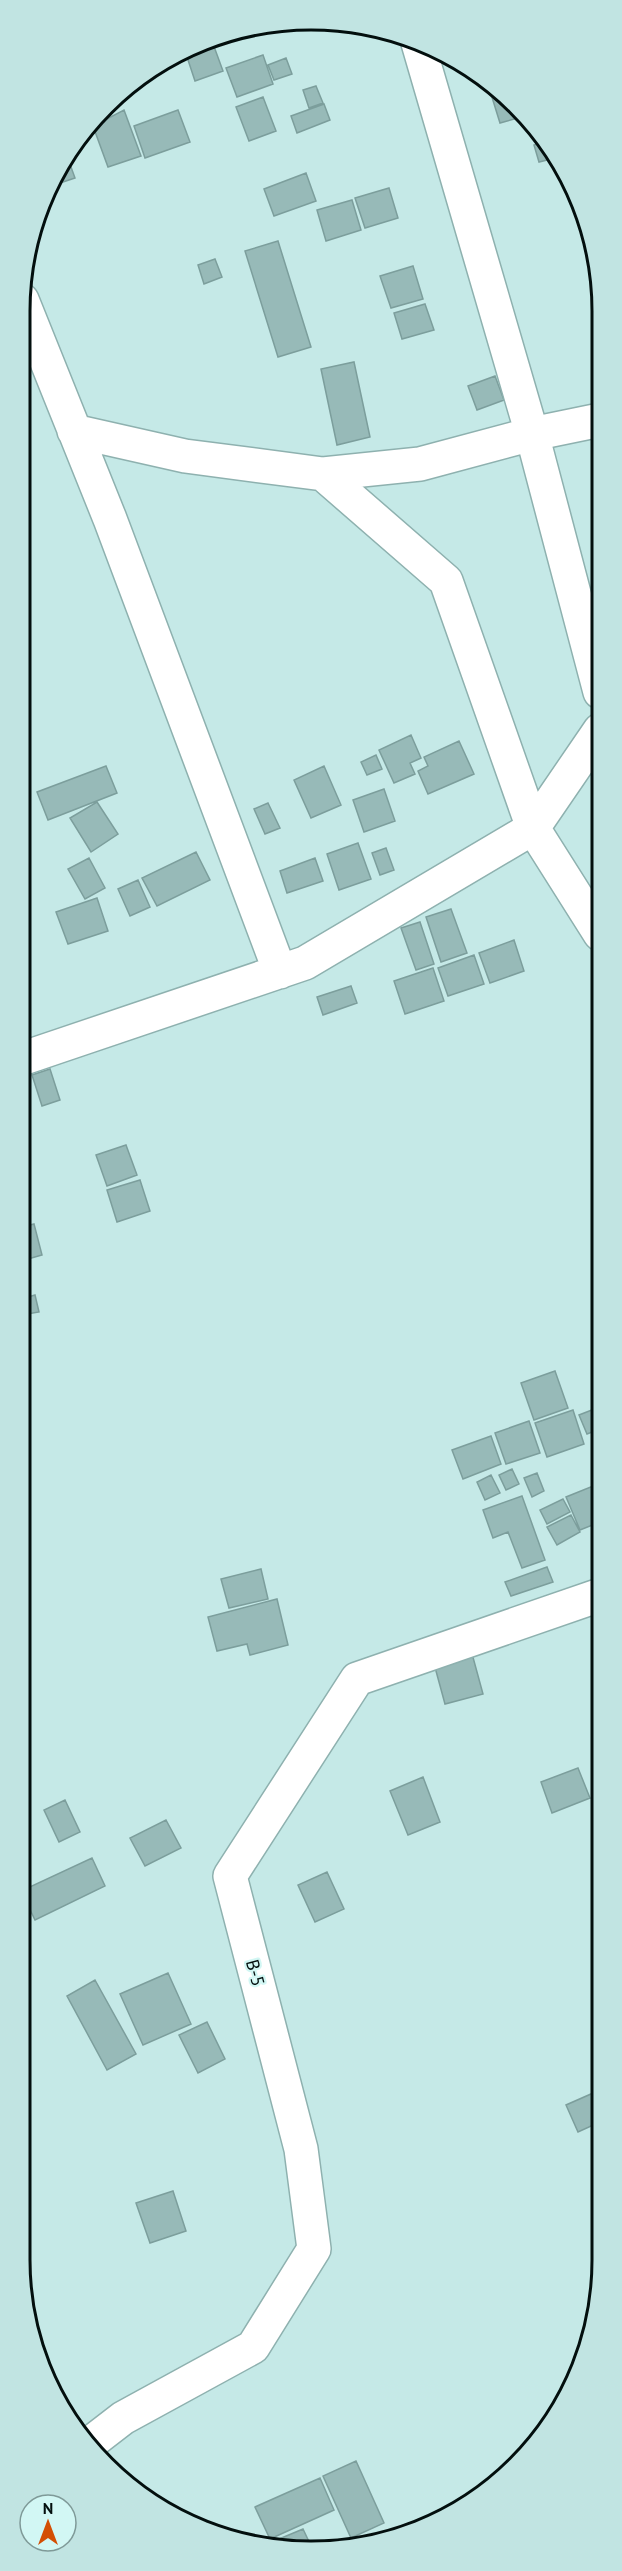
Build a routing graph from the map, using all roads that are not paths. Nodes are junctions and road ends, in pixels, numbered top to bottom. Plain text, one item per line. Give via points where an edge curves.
1 (421, 52) edge
2 (30, 320) edge
3 (592, 422) edge
4 (74, 431) junction
5 (532, 434) junction
6 (322, 474) junction
7 (592, 662) edge
8 (592, 742) edge
9 (533, 828) junction
10 (592, 921) edge
11 (280, 972) junction
12 (30, 1056) edge
13 (592, 1598) edge
14 (95, 2439) edge

1 - 5 street
2 - 4 street
3 - 5 street
4 - 6 street via 185,456
4 - 11 street
5 - 6 street via 420,464
5 - 7 street
6 - 9 street via 446,581
8 - 9 street
9 - 10 street
9 - 11 street via 305,963
11 - 12 street
13 - 14 street, B-5 via 357,1679 230,1876 301,2150 314,2248 253,2347 123,2418

